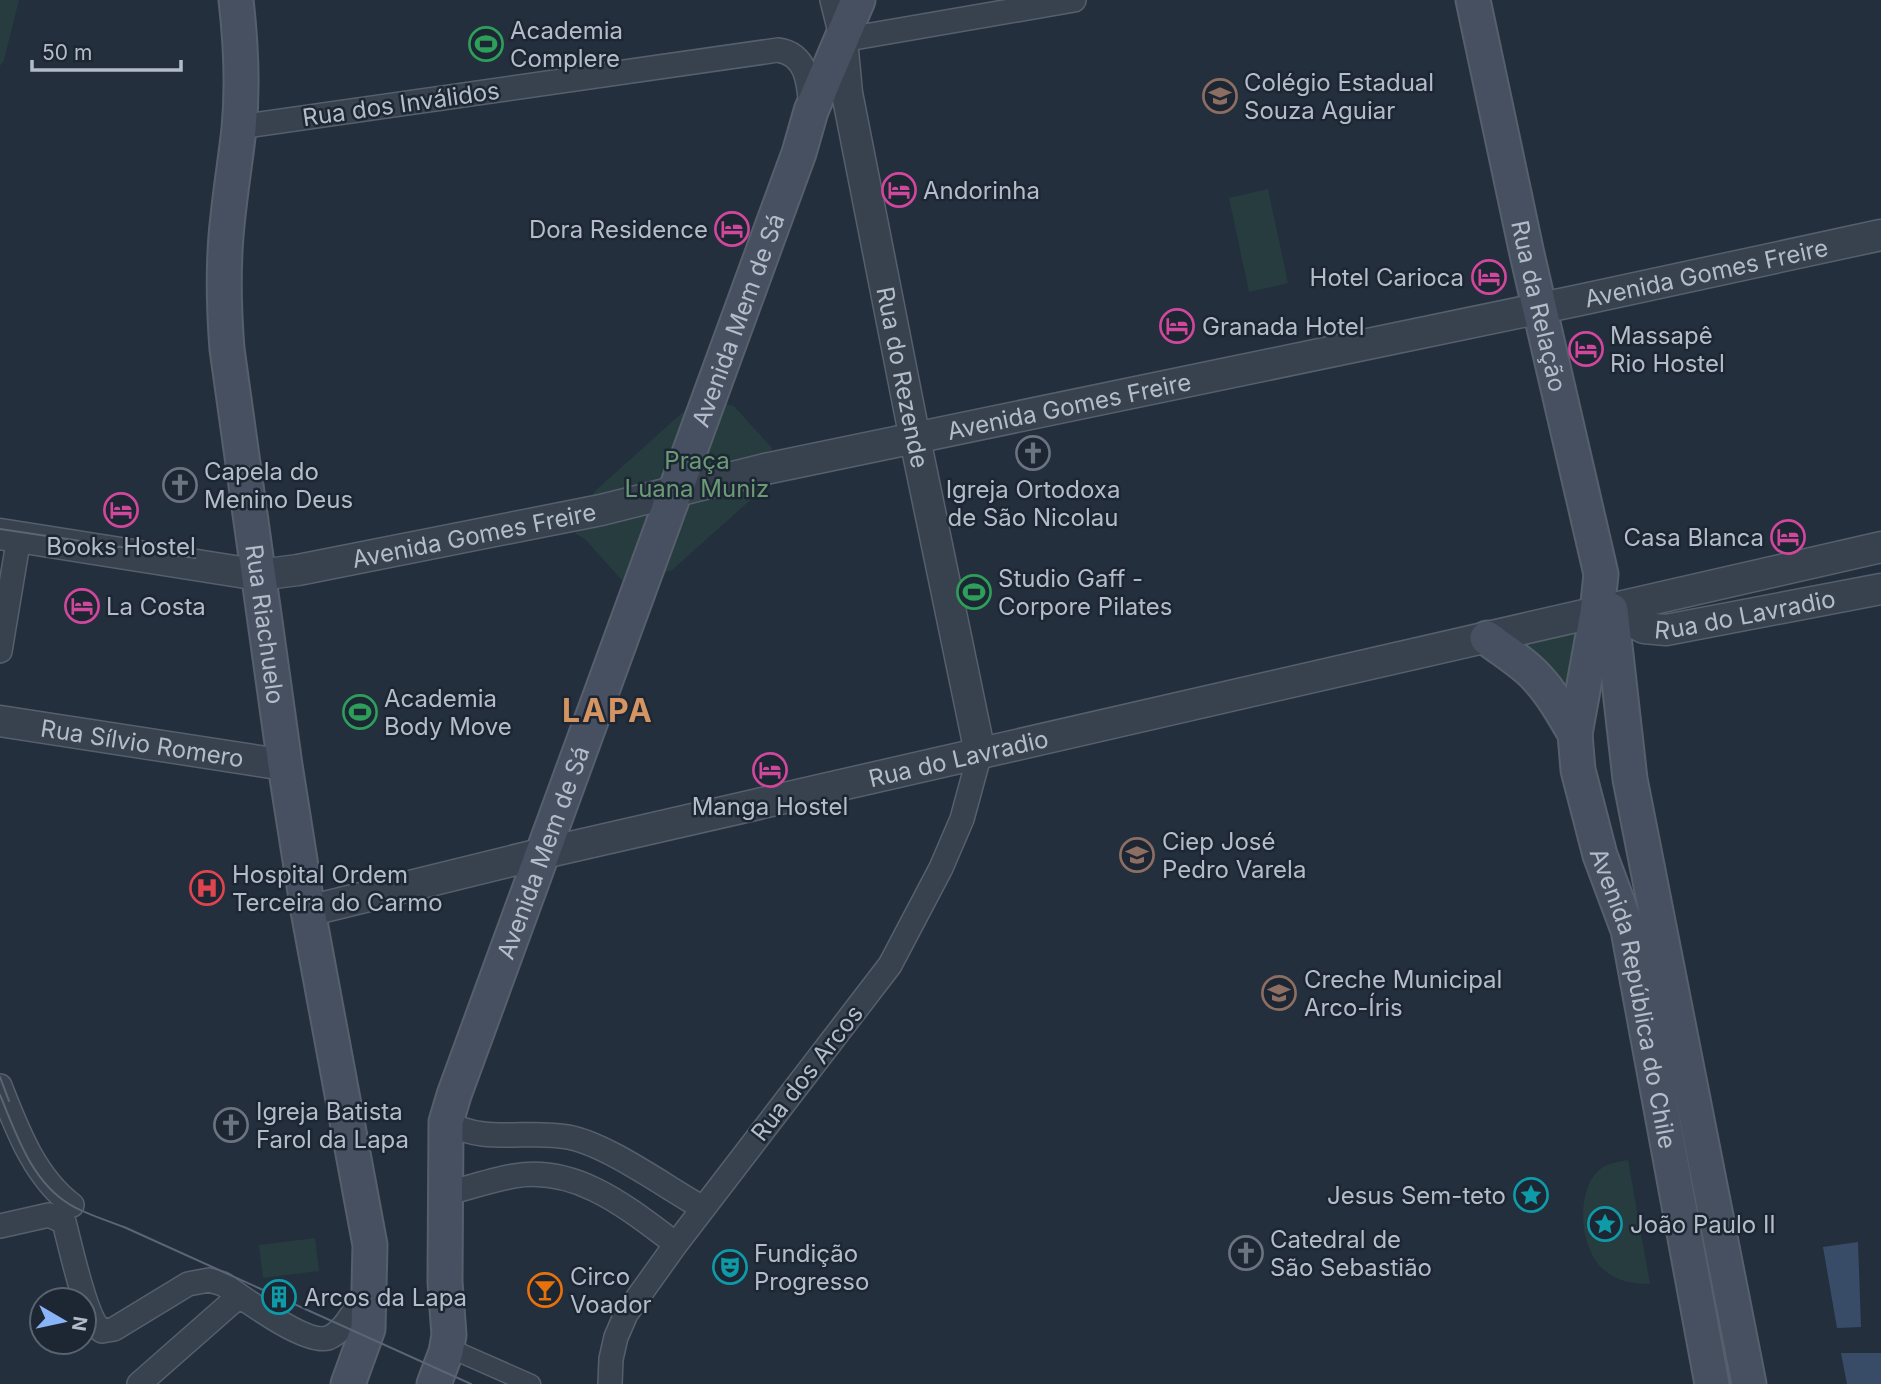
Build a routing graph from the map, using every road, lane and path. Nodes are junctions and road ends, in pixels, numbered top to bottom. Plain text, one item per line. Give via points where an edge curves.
1 (236, 0) edge
2 (832, 0) edge
3 (858, 0) edge
4 (1074, 0) edge
5 (1473, 0) edge
6 (842, 40) junction
7 (811, 111) junction
8 (239, 127) junction
9 (1881, 235) edge
10 (1540, 308) junction
11 (915, 439) junction
12 (674, 491) junction
13 (10, 536) edge
14 (1881, 547) edge
15 (259, 575) junction
16 (1881, 589) edge
17 (1604, 611) junction
18 (1487, 638) junction
19 (0, 651) edge
20 (0, 722) edge
21 (1575, 734) junction
22 (981, 753) junction
23 (285, 765) junction
24 (1630, 779) junction
25 (1581, 784) junction
26 (540, 854) junction
27 (308, 911) junction
28 (0, 1086) edge
29 (446, 1122) junction
30 (445, 1194) junction
31 (72, 1205) dead end
32 (703, 1208) junction
33 (0, 1226) edge
34 (676, 1244) junction
35 (376, 1282) junction
36 (445, 1282) junction
37 (239, 1296) junction
38 (447, 1347) junction
39 (610, 1380) edge
40 (139, 1384) edge
41 (348, 1384) edge
42 (364, 1384) edge
43 (415, 1384) edge
44 (434, 1384) edge
45 (531, 1384) edge
46 (1712, 1384) edge
47 (1749, 1384) edge

1 - 8 main road, Rua Riachuelo
2 - 6 street, Rua do Rezende
3 - 6 main road, Avenida Mem de Sá
4 - 6 street
5 - 10 main road, Rua da Relação
6 - 7 main road, Avenida Mem de Sá
6 - 11 street, Rua do Rezende via 847,93
7 - 8 street, Rua dos Inválidos via 802,65 793,55 778,50
7 - 12 main road, Avenida Mem de Sá
8 - 15 main road, Rua Riachuelo via 223,301
9 - 10 street, Avenida Gomes Freire
10 - 11 street, Avenida Gomes Freire
10 - 17 main road, Rua da Relação via 1599,560
11 - 12 street, Avenida Gomes Freire
11 - 22 street, Rua do Rezende
12 - 15 street, Avenida Gomes Freire via 601,510
12 - 26 main road, Avenida Mem de Sá
13 - 15 street, Avenida Gomes Freire
13 - 19 street
14 - 17 street, Rua do Lavradio
15 - 23 main road, Rua Riachuelo
16 - 17 street, Rua do Lavradio via 1666,630 1644,628
17 - 18 street, Rua do Lavradio
17 - 21 main road, Avenida República do Chile
17 - 24 main road, Avenida República do Chile
18 - 21 main road via 1526,667 1551,694
18 - 22 street, Rua do Lavradio
20 - 23 street, Rua Sílvio Romero
21 - 25 main road, Avenida República do Chile
22 - 26 street, Rua do Lavradio
22 - 32 street, Rua dos Arcos via 957,831 890,965
23 - 27 main road, Rua Riachuelo
24 - 25 main road via 1602,771
24 - 47 main road, Avenida República do Chile
25 - 46 main road, Avenida República do Chile via 1600,855 1628,930
26 - 27 street, Rua do Lavradio
26 - 29 main road, Avenida Mem de Sá
27 - 35 main road, Rua Riachuelo
28 - 31 street via 22,1142 50,1185
29 - 30 main road, Avenida Mem de Sá
29 - 32 street via 482,1136 546,1135 591,1144
30 - 34 street via 516,1176 563,1179 601,1192
30 - 36 main road, Avenida Mem de Sá
32 - 34 street, Rua dos Arcos
33 - 37 street via 49,1215 64,1222 87,1304 94,1324 102,1331 114,1329 201,1280 217,1282
34 - 39 street, Rua dos Arcos via 626,1314 616,1337
35 - 37 street via 328,1338 300,1332
35 - 41 main road via 368,1329
35 - 42 main road via 389,1307 387,1335
36 - 38 main road, Avenida Mem de Sá
36 - 43 main road, Avenida Mem de Sá
37 - 40 street
38 - 44 main road, Avenida Mem de Sá
38 - 45 street

